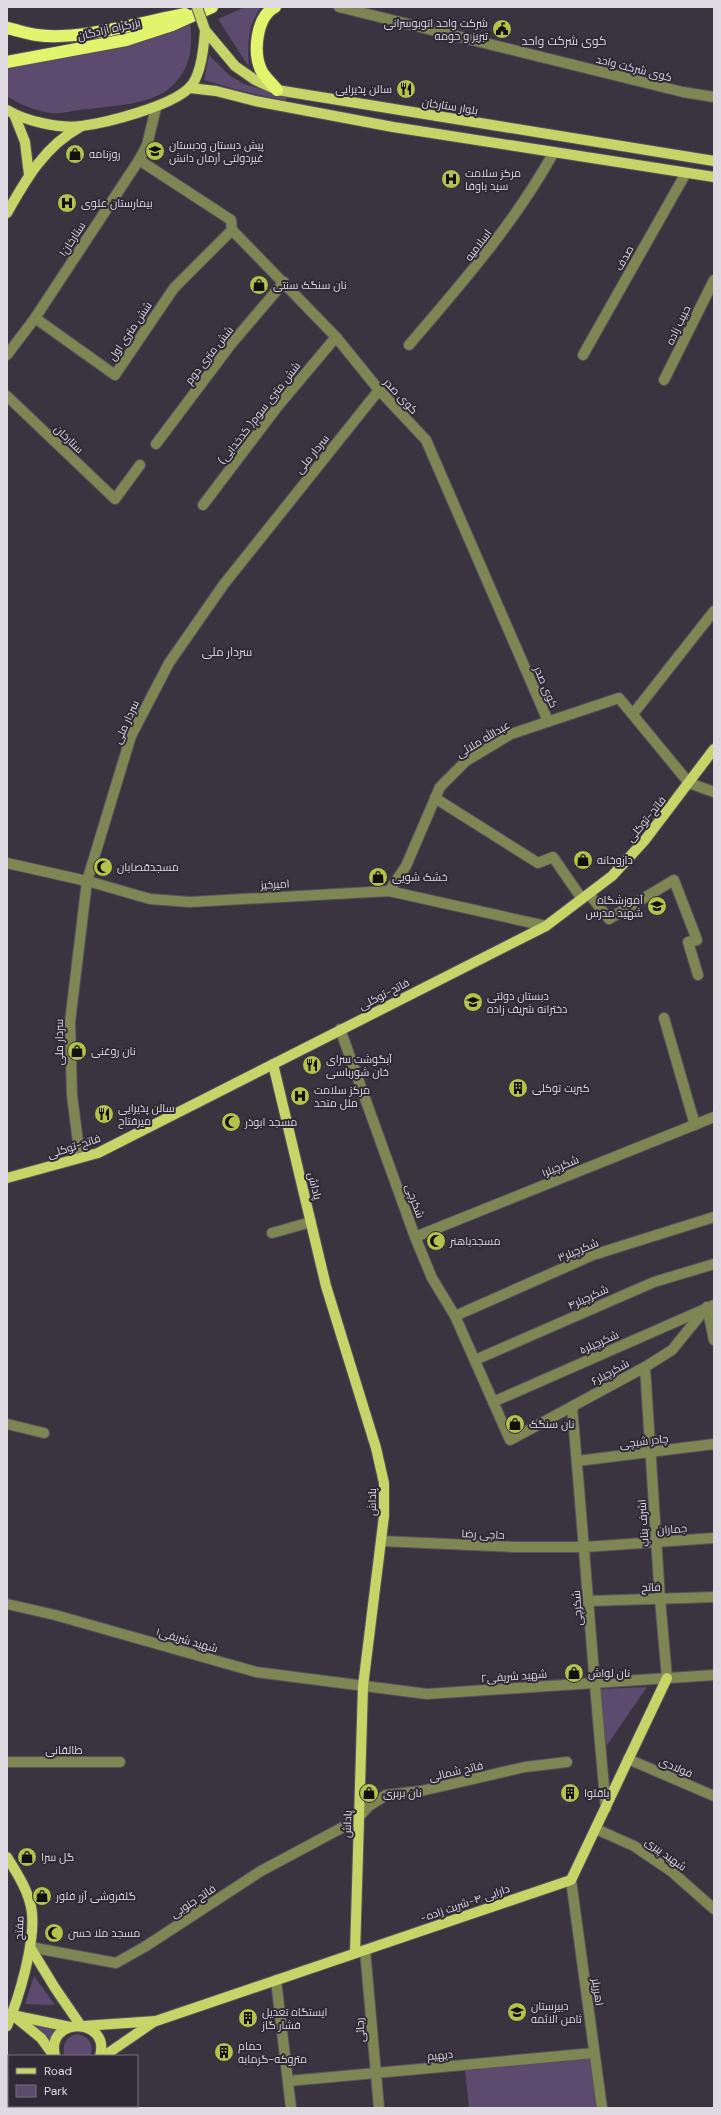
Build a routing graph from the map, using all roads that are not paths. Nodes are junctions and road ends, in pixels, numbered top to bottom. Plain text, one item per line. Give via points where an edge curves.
1 (275, 7) edge
2 (339, 7) edge
3 (204, 8) edge
4 (7, 28) edge
5 (205, 30) junction
6 (7, 62) edge
7 (190, 88) junction
8 (278, 90) junction
9 (714, 97) edge
10 (156, 108) junction
11 (11, 112) edge
12 (80, 127) junction
13 (554, 152) junction
14 (139, 160) junction
15 (714, 161) edge
16 (686, 173) junction
17 (29, 174) junction
18 (714, 177) edge
19 (7, 213) edge
20 (232, 230) junction
21 (714, 280) edge
22 (284, 282) junction
23 (35, 318) junction
24 (336, 337) junction
25 (409, 345) dead end
26 (7, 355) edge
27 (583, 355) dead end
28 (664, 380) dead end
29 (379, 390) junction
30 (7, 396) edge
31 (156, 444) dead end
32 (140, 465) dead end
33 (203, 505) dead end
34 (714, 611) edge
35 (633, 714) junction
36 (548, 721) junction
37 (714, 749) edge
38 (689, 783) junction
39 (714, 792) edge
40 (435, 798) junction
41 (7, 863) edge
42 (87, 881) junction
43 (389, 891) junction
44 (585, 896) junction
45 (546, 926) junction
46 (698, 975) dead end
47 (664, 1018) dead end
48 (340, 1029) junction
49 (273, 1064) junction
50 (714, 1117) edge
51 (694, 1126) junction
52 (80, 1158) junction
53 (7, 1178) edge
54 (714, 1217) edge
55 (311, 1222) junction
56 (272, 1233) dead end
57 (415, 1237) junction
58 (714, 1264) edge
59 (711, 1306) edge
60 (455, 1316) junction
61 (714, 1340) edge
62 (475, 1360) junction
63 (645, 1367) junction
64 (493, 1402) junction
65 (572, 1407) junction
66 (7, 1424) edge
67 (44, 1433) dead end
68 (510, 1440) joint
69 (714, 1444) edge
70 (650, 1452) junction
71 (577, 1461) junction
72 (714, 1538) edge
73 (381, 1542) junction
74 (656, 1542) junction
75 (585, 1547) junction
76 (714, 1597) edge
77 (660, 1599) junction
78 (589, 1601) junction
79 (7, 1604) edge
80 (714, 1675) edge
81 (667, 1678) junction
82 (594, 1683) junction
83 (364, 1686) junction
84 (628, 1759) junction
85 (7, 1762) edge
86 (120, 1762) dead end
87 (567, 1762) dead end
88 (714, 1796) edge
89 (606, 1808) junction
90 (359, 1817) junction
91 (596, 1829) junction
92 (7, 1857) edge
93 (571, 1880) junction
94 (714, 1909) edge
95 (30, 1947) junction
96 (360, 1951) junction
97 (276, 1980) junction
98 (10, 2015) edge
99 (156, 2021) junction
100 (7, 2026) edge
101 (82, 2026) junction
102 (70, 2027) junction
103 (594, 2053) junction
104 (54, 2055) edge
105 (55, 2055) edge
106 (100, 2055) edge
107 (105, 2055) edge
108 (376, 2074) junction
109 (288, 2081) junction
110 (291, 2108) edge
111 (379, 2108) edge
112 (602, 2108) edge

1 - 8 highway via 259,24 257,49 261,71
2 - 9 street, کوی شرکت واحد via 683,92
3 - 4 highway via 102,31 58,36 37,35
3 - 5 main road, bridge
3 - 6 highway, بزرگراه آزادگان via 172,25 126,40
5 - 7 main road via 202,61
5 - 8 main road, بلوار ستارخان via 235,66 255,80
7 - 10 main road
7 - 13 main road via 400,128
8 - 15 main road, بلوار ستارخان
10 - 12 main road
10 - 14 street, ستارخان۱ via 147,145
11 - 12 main road via 42,123
11 - 17 main road via 25,142
12 - 17 main road via 67,133 55,144
13 - 16 main road
13 - 25 street, اسلامیه via 533,190 481,261
14 - 20 street, کوی صدر via 230,220
14 - 23 street, ستارخان۱
16 - 18 main road
16 - 27 street, صدف
17 - 19 main road
20 - 22 street, کوی صدر
20 - 23 street, شش متری اول via 174,288 115,375
21 - 28 street, حبیب زاده
22 - 24 street, کوی صدر
22 - 31 street, شش متری دوم via 232,343
23 - 26 street, ستارخان۱
24 - 29 street, کوی صدر
24 - 33 street, (کدخدایی )شش متری سوم via 278,406
29 - 36 street, کوی صدر via 426,440
29 - 42 street, سردار ملی via 224,584 169,663 131,736
30 - 32 street, ستارخان via 115,499
34 - 35 street
35 - 36 street, عبدالله ملائی via 619,698
35 - 38 street, عبدالله ملائی
36 - 40 street, عبدالله ملائی via 511,734 466,761 440,787
37 - 38 main road, فاتح-توکلی
38 - 39 street
38 - 44 main road, فاتح-توکلی via 645,840 612,876
40 - 43 street, عبدالله ملائی via 406,866
40 - 44 street via 538,863 553,857
41 - 42 street, امیرخیز
42 - 43 street, امیرخیز via 150,899 190,902
42 - 52 street, سردار ملی via 70,1022 72,1095
43 - 45 street, امیرخیز
44 - 45 main road, فاتح-توکلی
44 - 46 street via 609,919 674,880 697,940 688,942
45 - 48 main road, فاتح-توکلی
47 - 51 street
48 - 49 main road, فاتح-توکلی
48 - 57 street, شکرچی
49 - 52 main road, فاتح-توکلی via 98,1153
49 - 55 main road, پاداش
50 - 51 street, شکرچیلر۱
51 - 57 street, شکرچیلر۱
52 - 53 main road, فاتح-توکلی
54 - 60 street, شکرچیلر۳ via 593,1255
55 - 56 street
55 - 73 main road, پاداش via 326,1286 376,1448 384,1483
57 - 60 street, شکرچی via 432,1278
58 - 62 street, شکرچیلر۴ via 654,1282
59 - 61 street
59 - 63 street, شکرچیلر۶ via 672,1350
59 - 64 street, شکرچیلر۵
60 - 62 street, شکرچی
62 - 64 street, شکرچی
63 - 65 street, شکرچیلر۶
63 - 70 street, اشرف بناب
64 - 68 street, شکرچی
65 - 68 street, شکرچیلر۶
65 - 71 street, شکرچی
66 - 67 street
69 - 70 street, چادر شبچی
70 - 71 street, چادر شبچی
70 - 74 street, اشرف بناب
71 - 75 street, شکرچی
72 - 74 street, جماران
73 - 75 street, حاجی رضا
73 - 83 main road, پاداش
74 - 75 street, جماران
74 - 77 street, اشرف بناب
75 - 78 street, شکرچی
76 - 77 street, فاتح
77 - 78 street, فاتح
77 - 81 street, اشرف بناب
78 - 82 street, شکرچی
79 - 83 street, شهید شریفی۱ via 55,1615 256,1672
80 - 81 street, شهید شریفی۲
81 - 82 street, شهید شریفی۲
81 - 84 main road
82 - 83 street, شهید شریفی۲ via 427,1694
82 - 89 street, شکرچی
83 - 90 main road, پاداش
84 - 88 street, فولادی
84 - 89 main road
85 - 86 street, طالقانی
87 - 90 street, فاتح شمالی via 525,1767 421,1791 386,1795 369,1806
89 - 91 main road
90 - 95 street, فاتح جنوبی via 261,1871 116,1963
90 - 96 main road, پاداش
91 - 93 main road
91 - 94 street, شهید پیری via 634,1846 671,1871
92 - 95 main road, مفتح via 20,1877 32,1912
93 - 96 main road, -دارایی ۴-شربت زاده
93 - 103 street, اهرریلر
95 - 98 main road, مفتح
95 - 101 main road
96 - 97 main road, -دارایی ۴-شربت زاده
96 - 108 street, رجائی
97 - 99 main road, -دارایی ۴-شربت زاده
97 - 109 street
98 - 100 main road, مفتح
98 - 102 main road
98 - 104 main road via 41,2038
99 - 101 main road
99 - 107 main road
101 - 102 main road
101 - 106 main road via 89,2028 99,2038
102 - 105 main road via 58,2036
103 - 108 street, دیهیم
103 - 112 street, اهرریلر
108 - 109 street, دیهیم
108 - 111 street, رجائی
109 - 110 street

